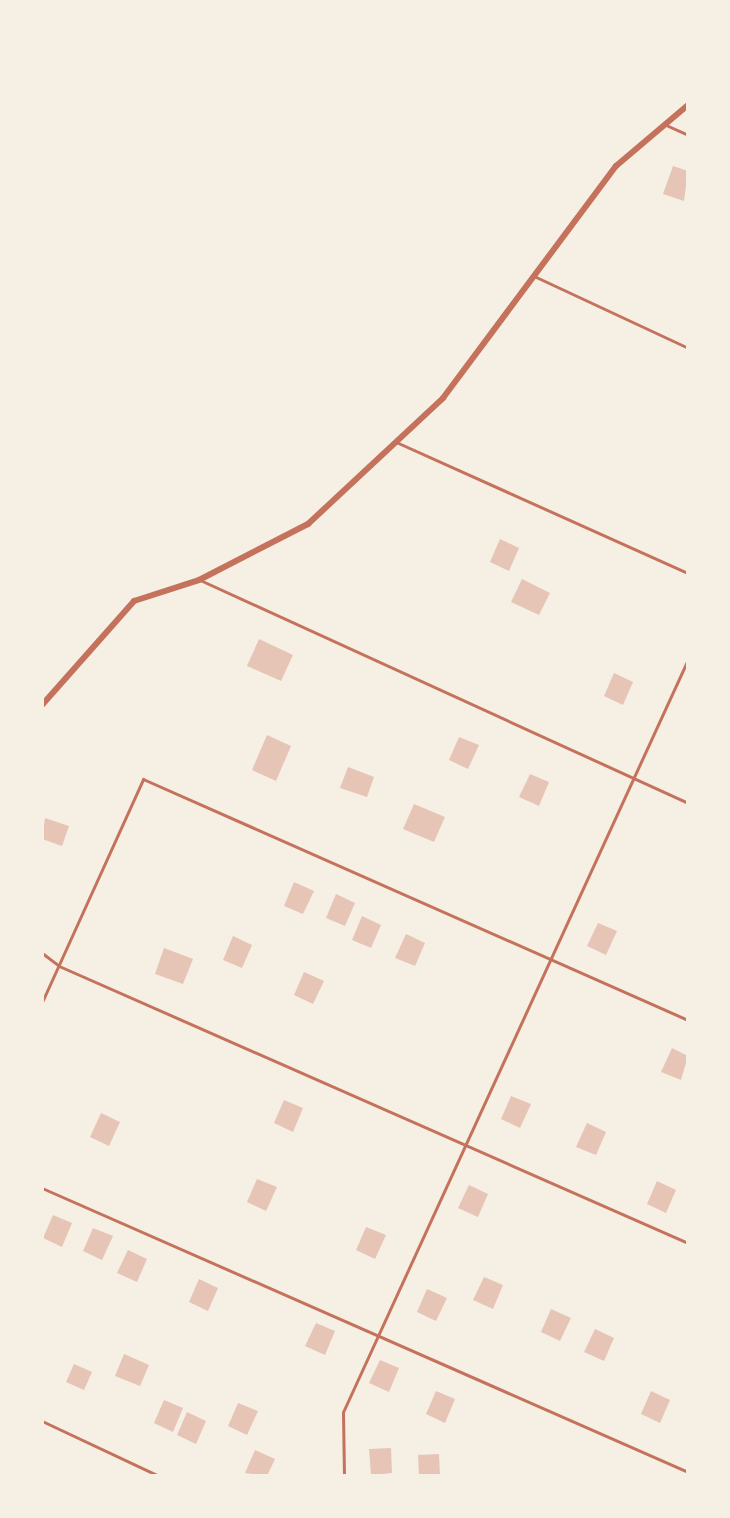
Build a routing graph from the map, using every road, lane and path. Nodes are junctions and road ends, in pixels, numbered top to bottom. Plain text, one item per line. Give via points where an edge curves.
1 (688, 105) edge
2 (665, 125) junction
3 (688, 135) edge
4 (534, 276) junction
5 (688, 348) edge
6 (393, 441) junction
7 (688, 573) edge
8 (199, 580) junction
9 (688, 659) edge
10 (42, 705) edge
11 (632, 778) junction
12 (688, 803) edge
13 (42, 953) edge
14 (549, 958) junction
15 (59, 966) junction
16 (42, 1002) edge
17 (688, 1020) edge
18 (467, 1149) junction
19 (42, 1188) edge
20 (688, 1243) edge
21 (379, 1336) junction
22 (42, 1421) edge
23 (688, 1472) edge
24 (159, 1476) edge
25 (344, 1476) edge

1 - 2 street
2 - 3 lane
2 - 4 street via 616,166
4 - 5 lane
4 - 6 street via 443,398
6 - 7 lane
6 - 8 street via 308,524
8 - 10 street via 134,601
8 - 11 lane
9 - 11 lane
11 - 12 lane
11 - 14 lane
13 - 15 lane
14 - 15 lane via 143,779
14 - 17 lane
14 - 18 lane
15 - 16 lane
15 - 18 lane
18 - 20 lane
18 - 21 lane
19 - 21 lane
21 - 23 lane
21 - 25 lane via 343,1412
22 - 24 lane

